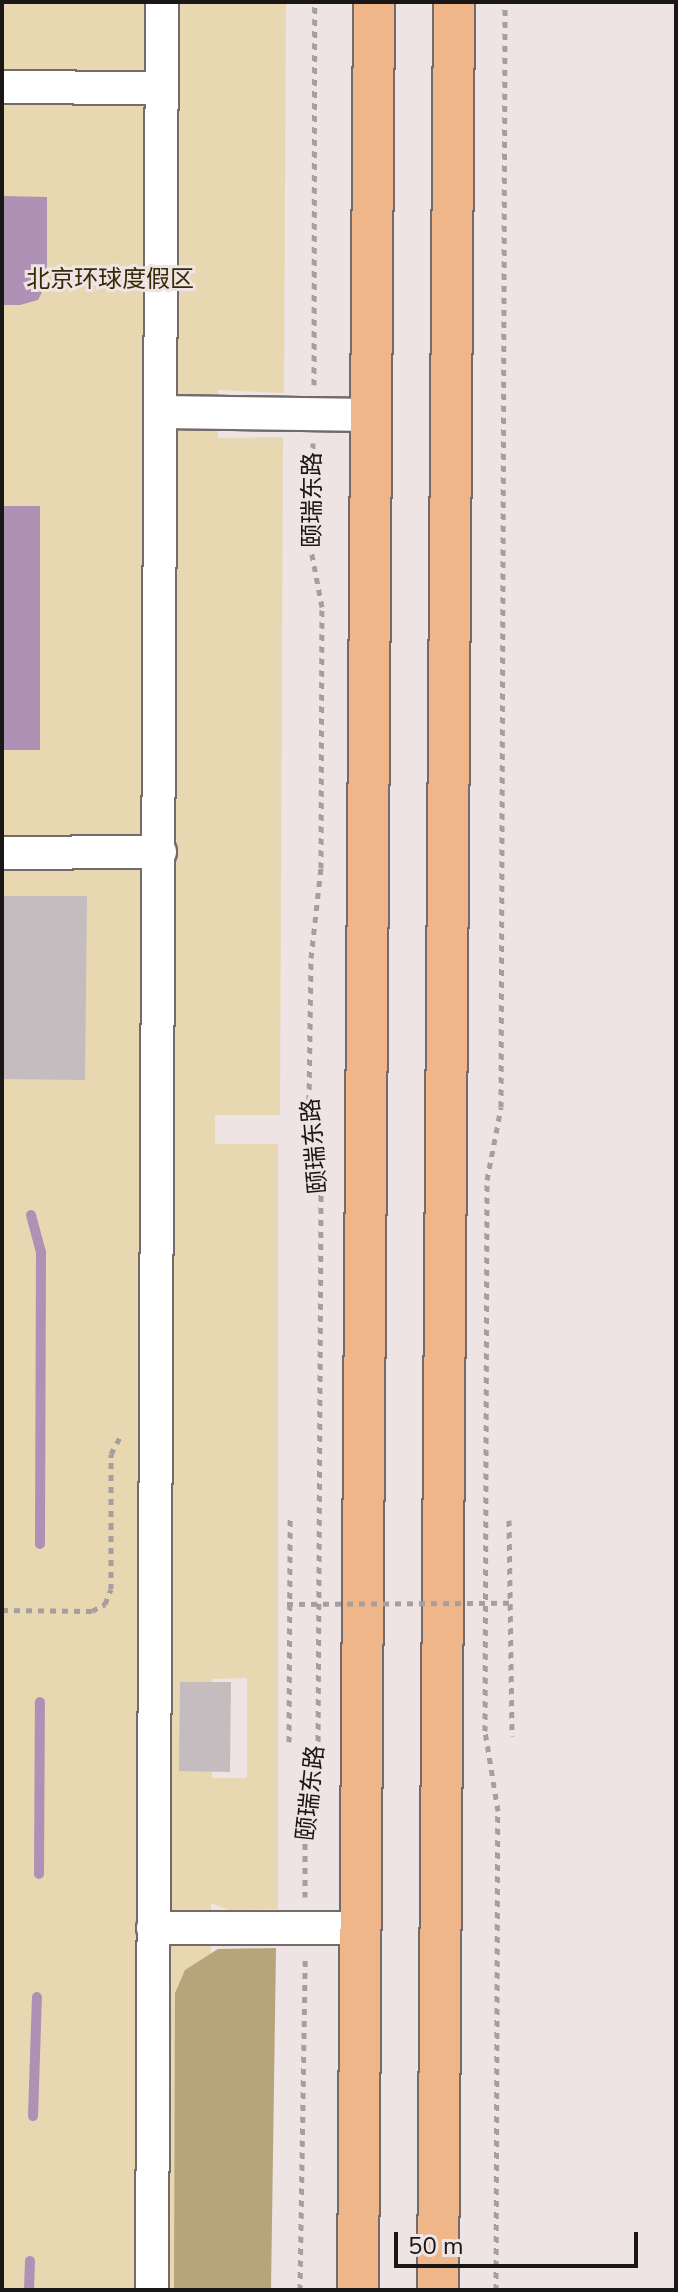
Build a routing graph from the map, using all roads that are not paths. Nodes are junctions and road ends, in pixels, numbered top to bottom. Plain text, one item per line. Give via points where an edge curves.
1 (162, 2) edge
2 (374, 2) edge
3 (454, 2) edge
4 (2, 87) edge
5 (162, 88) junction
6 (161, 412) junction
7 (373, 415) junction
8 (160, 852) junction
9 (2, 853) edge
10 (153, 1928) junction
11 (361, 1928) junction
12 (152, 2290) edge
13 (358, 2290) edge
14 (438, 2290) edge

1 - 5 lane
2 - 7 main road, 颐瑞东路
3 - 14 main road
4 - 5 lane
5 - 6 lane
6 - 7 lane
6 - 8 lane
7 - 11 main road, 颐瑞东路
8 - 9 lane
8 - 10 lane
10 - 11 lane
10 - 12 lane
11 - 13 main road, 颐瑞东路

